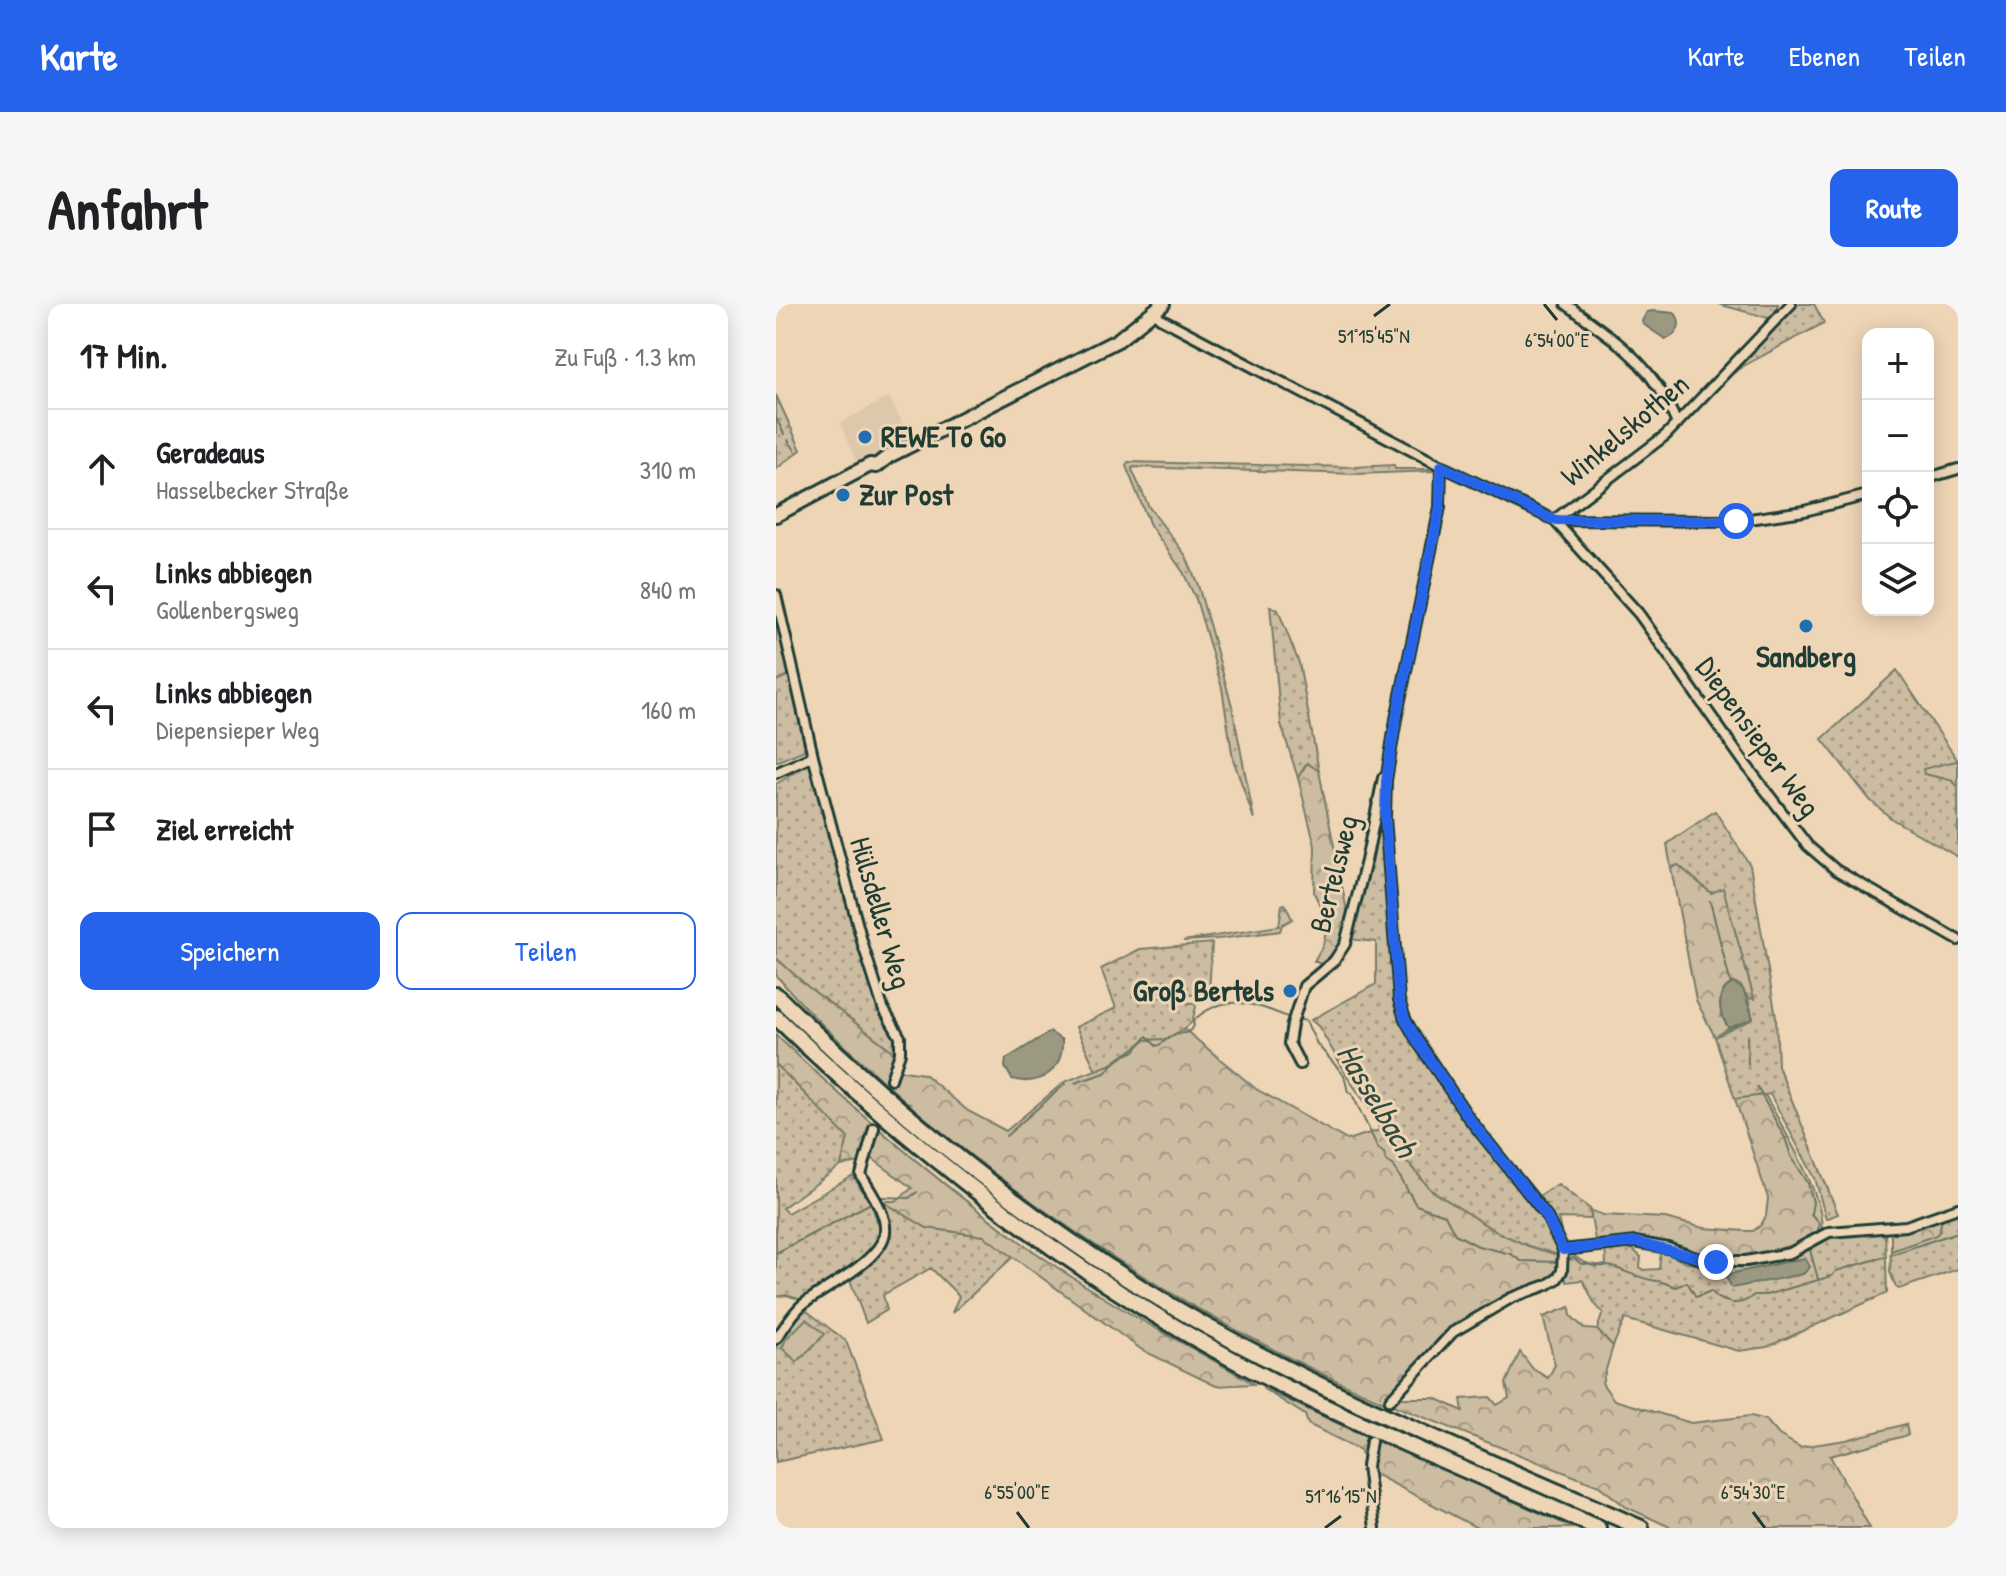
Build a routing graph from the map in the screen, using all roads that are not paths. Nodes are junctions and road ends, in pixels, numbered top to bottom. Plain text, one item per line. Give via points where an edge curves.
1 (1566, 304) edge
2 (1791, 304) edge
3 (1159, 308) edge
4 (1677, 424) junction
5 (1441, 466) junction
6 (1958, 469) edge
7 (1934, 476) edge
8 (1862, 496) edge
9 (776, 515) edge
10 (1554, 520) junction
11 (776, 595) edge
12 (813, 756) junction
13 (1387, 770) junction
14 (776, 773) edge
15 (1958, 940) edge
16 (776, 995) edge
17 (776, 1017) edge
18 (1300, 1064) dead end
19 (891, 1079) dead end
20 (874, 1128) dead end
21 (1958, 1208) edge
22 (1562, 1253) junction
23 (776, 1339) edge
24 (1390, 1400) tunnel mouth
25 (1371, 1441) tunnel mouth
26 (1375, 1528) edge
27 (1598, 1528) edge
28 (1641, 1528) edge

1 - 4 street via 1632,353 1666,397
2 - 4 street, Winkelskothen
3 - 5 street via 1160,318
3 - 9 main road via 1106,346 876,458
4 - 10 street, Winkelskothen
5 - 10 street
5 - 13 street via 1440,507
6 - 7 street
8 - 10 street via 1736,521
10 - 15 street, Diepensieper Weg via 1639,614 1808,846 1836,870
11 - 12 street, Hülsdeller Weg
12 - 14 street
12 - 19 street, Hülsdeller Weg via 872,977 900,1037
13 - 18 street, Bertelsweg via 1345,944 1334,961 1307,982 1293,1020 1289,1047
13 - 22 street via 1385,817 1405,1019 1468,1117 1546,1215
16 - 28 highway via 924,1130 1134,1283 1309,1379
17 - 27 highway via 979,1195 1125,1296 1300,1394
20 - 23 street via 861,1175 884,1218 883,1240 841,1279 802,1305
21 - 22 street via 1906,1226 1829,1232 1790,1253 1746,1261 1706,1261 1635,1242
22 - 24 street via 1562,1271 1552,1283 1511,1298 1453,1332
25 - 26 street via 1367,1466

